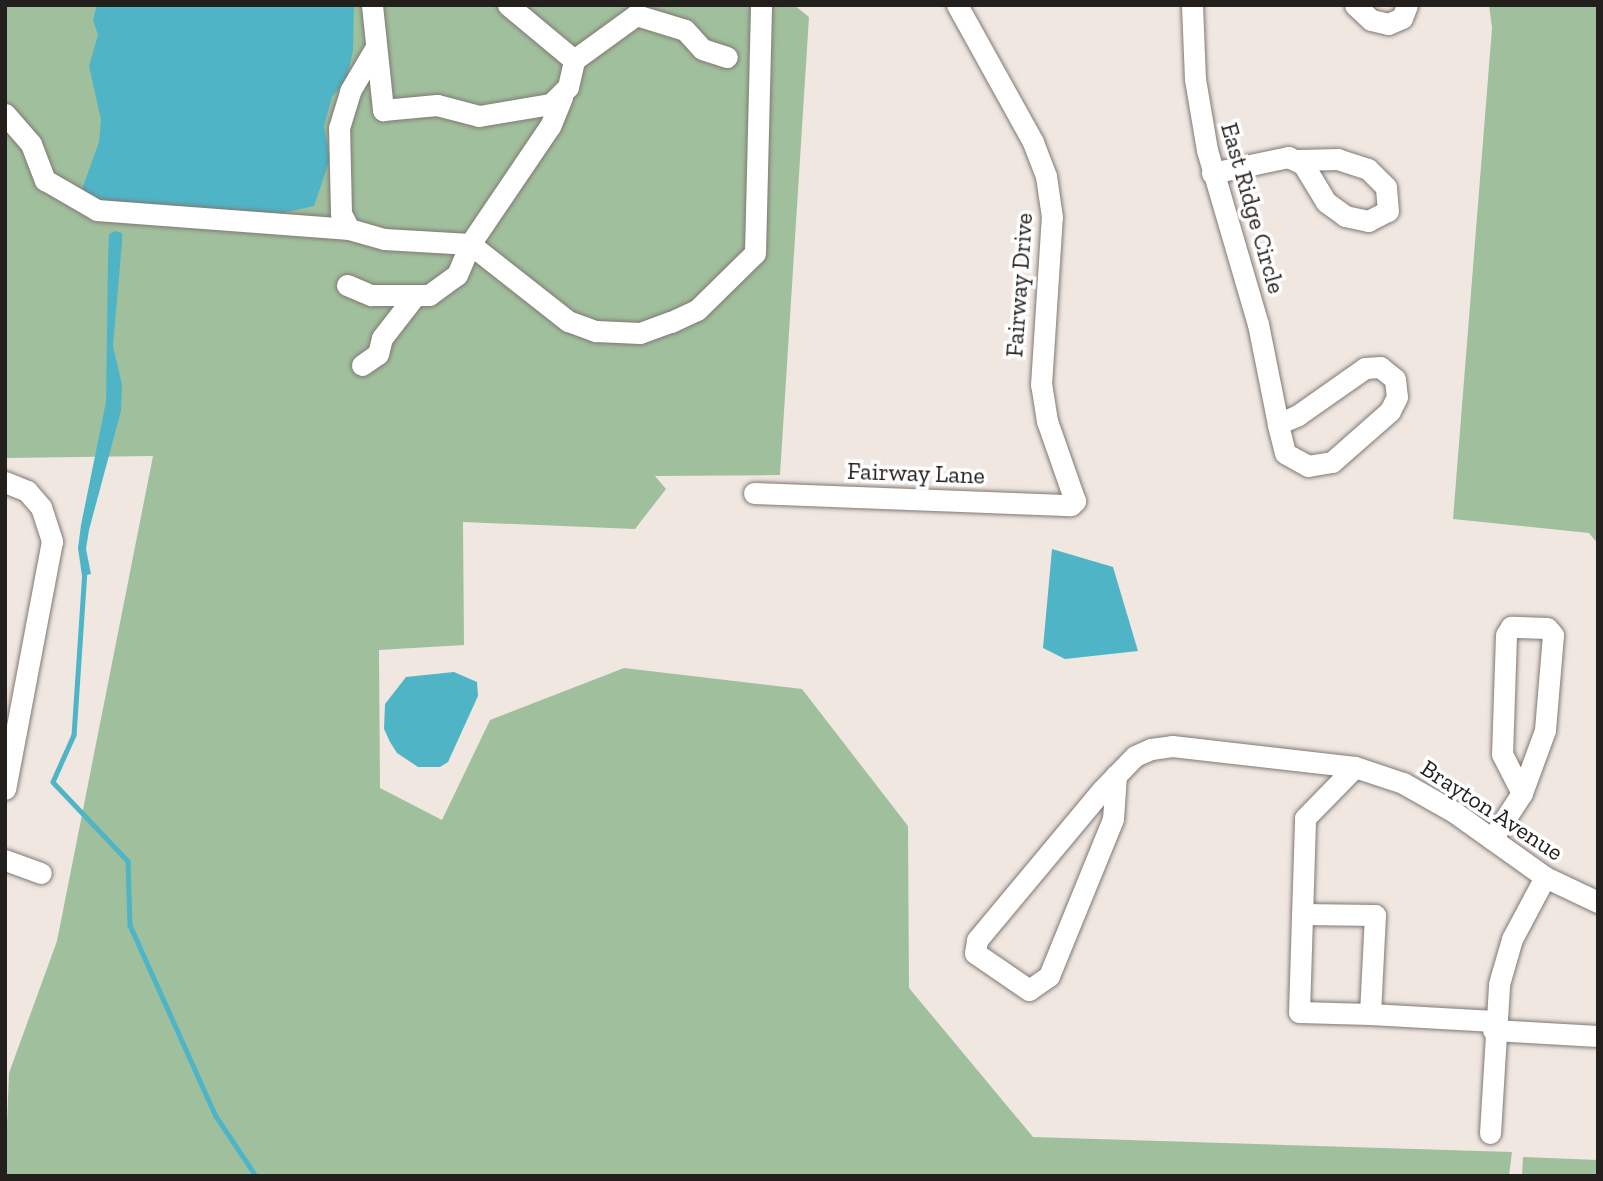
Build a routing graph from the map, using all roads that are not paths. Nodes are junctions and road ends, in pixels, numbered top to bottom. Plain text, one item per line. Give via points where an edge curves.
1 (372, 5) edge
2 (508, 5) edge
3 (761, 5) edge
4 (957, 5) edge
5 (1192, 5) edge
6 (1355, 5) edge
7 (1407, 5) edge
8 (376, 47) junction
9 (727, 57) dead end
10 (574, 60) junction
11 (562, 97) junction
12 (5, 114) edge
13 (1297, 160) dead end
14 (1212, 173) junction
15 (349, 229) junction
16 (470, 244) junction
17 (347, 285) dead end
18 (413, 298) junction
19 (362, 365) dead end
20 (1278, 424) junction
21 (5, 482) edge
22 (754, 493) dead end
23 (1075, 501) joint
24 (1355, 767) junction
25 (1116, 775) junction
26 (5, 789) edge
27 (1522, 793) junction
28 (1492, 839) junction
29 (5, 860) edge
30 (41, 873) dead end
31 (1545, 877) junction
32 (1598, 902) edge
33 (1302, 914) junction
34 (1370, 1014) junction
35 (1494, 1026) junction
36 (1598, 1036) edge
37 (1490, 1133) dead end

1 - 8 street
2 - 10 street
3 - 16 street via 755,253 697,310 640,333 596,331 568,321
4 - 23 street, Fairway Drive via 1033,142 1048,184 1052,217 1041,386 1047,421
5 - 14 street, East Ridge Circle via 1195,79
6 - 7 street via 1371,20 1388,24 1402,18
8 - 11 street via 383,110 437,105 479,116 501,115
8 - 15 street via 350,91 339,128 341,213
9 - 10 street via 702,49 685,30 636,15
10 - 11 street
11 - 16 street via 550,126
12 - 15 street via 31,144 45,180 97,210
13 - 14 street via 1278,157
14 - 20 street, East Ridge Circle via 1258,324
15 - 16 street via 384,239
16 - 18 street via 457,275 446,286
17 - 18 street via 371,295
18 - 19 street via 382,338 377,354
20 - 20 street, East Ridge Circle via 1281,444 1292,460 1308,466 1332,462 1394,407 1395,379 1380,368 1365,368
21 - 26 street via 27,491 41,506 52,541
22 - 23 street, Fairway Lane via 1071,505
24 - 25 street, Brayton Avenue via 1172,746 1135,756
24 - 28 street, Brayton Avenue via 1424,793
24 - 33 street via 1305,818
25 - 25 street, Brayton Avenue via 1045,854 974,948 1029,990 1049,976 1113,819
27 - 27 street via 1545,730 1552,686 1553,635 1547,628 1511,627 1506,635 1502,754
27 - 28 street
28 - 31 street, Brayton Avenue
29 - 30 street
31 - 32 street, Brayton Avenue
31 - 35 street via 1512,939
33 - 34 street via 1299,1012
33 - 34 street via 1375,915
34 - 35 street
35 - 36 street
35 - 37 street

